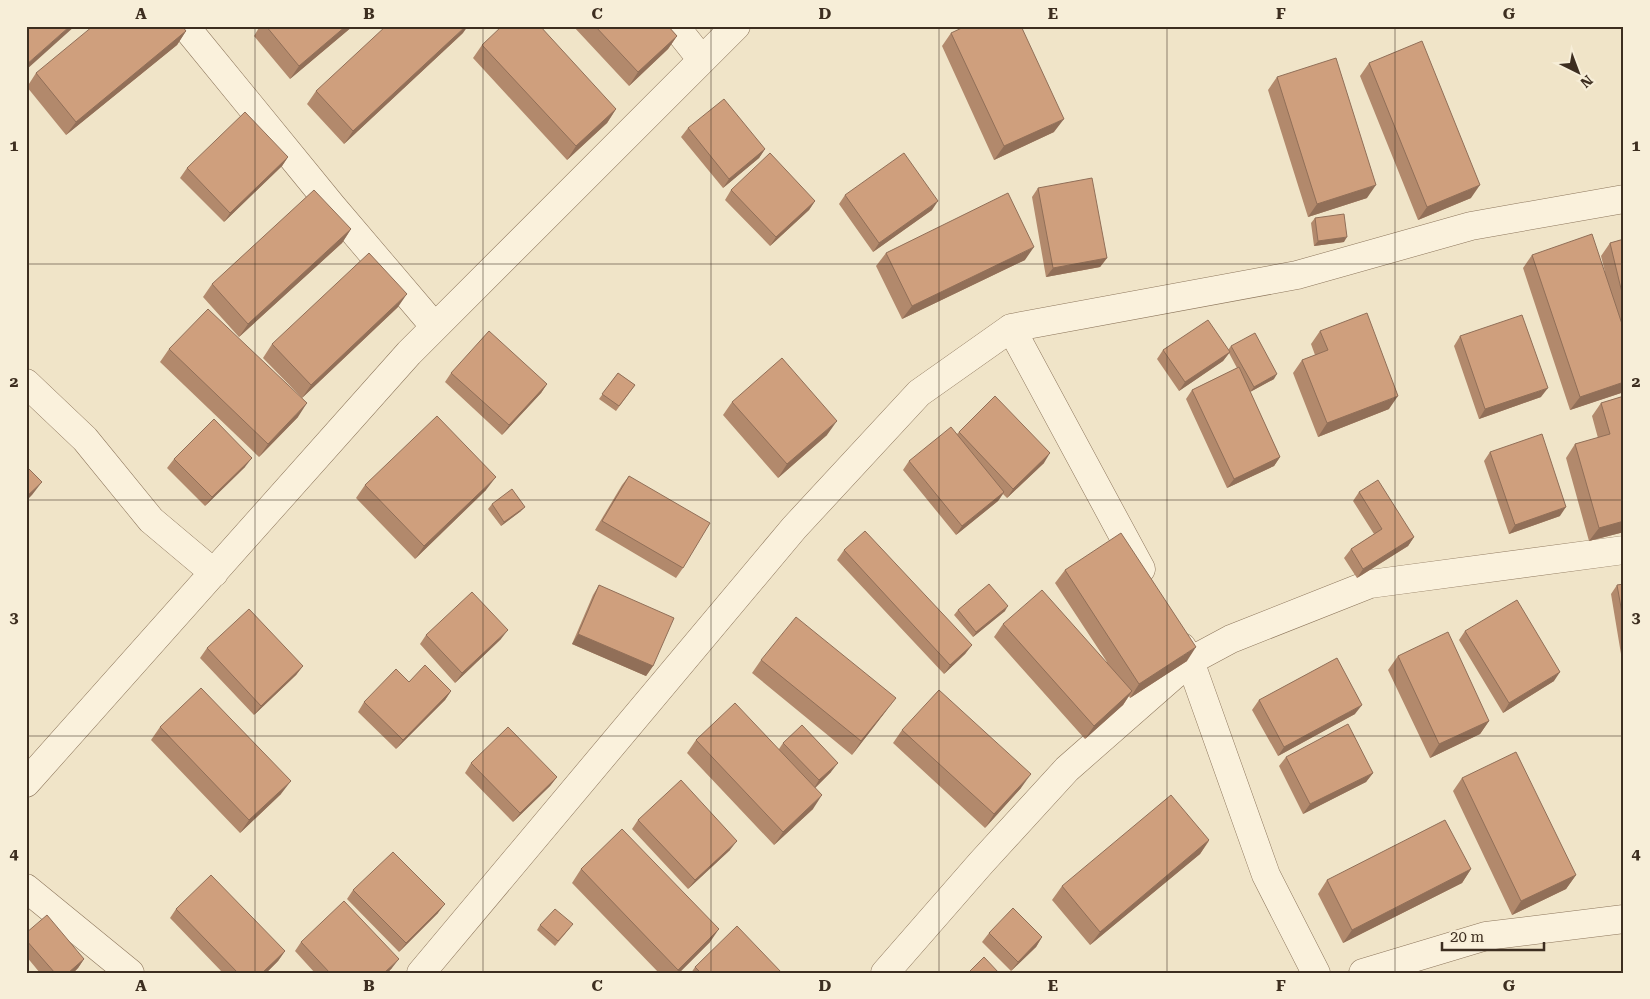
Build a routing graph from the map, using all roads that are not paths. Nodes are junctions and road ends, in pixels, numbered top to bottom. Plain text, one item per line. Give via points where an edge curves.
1 (185, 26) edge
2 (675, 26) edge
3 (736, 26) edge
4 (702, 60) junction
5 (1624, 199) edge
6 (435, 327) junction
7 (1011, 328) junction
8 (26, 383) edge
9 (1624, 550) edge
10 (214, 573) junction
11 (1153, 591) edge
12 (1172, 626) edge
13 (1190, 661) junction
14 (26, 783) edge
15 (26, 888) edge
16 (1624, 919) edge
17 (116, 969) edge
18 (421, 973) edge
19 (885, 973) edge
20 (1316, 973) edge
21 (1363, 973) edge

1 - 6 street
2 - 4 street
3 - 4 street
4 - 6 street
5 - 7 street via 1471,226 1297,275
6 - 10 street via 409,352
7 - 11 street
7 - 18 street via 919,393 800,520
8 - 10 street via 85,439 151,520
9 - 13 street via 1370,584 1231,639
10 - 14 street
12 - 13 street
13 - 19 street via 1067,769
13 - 20 street via 1266,875
15 - 17 street
16 - 21 street via 1486,936

